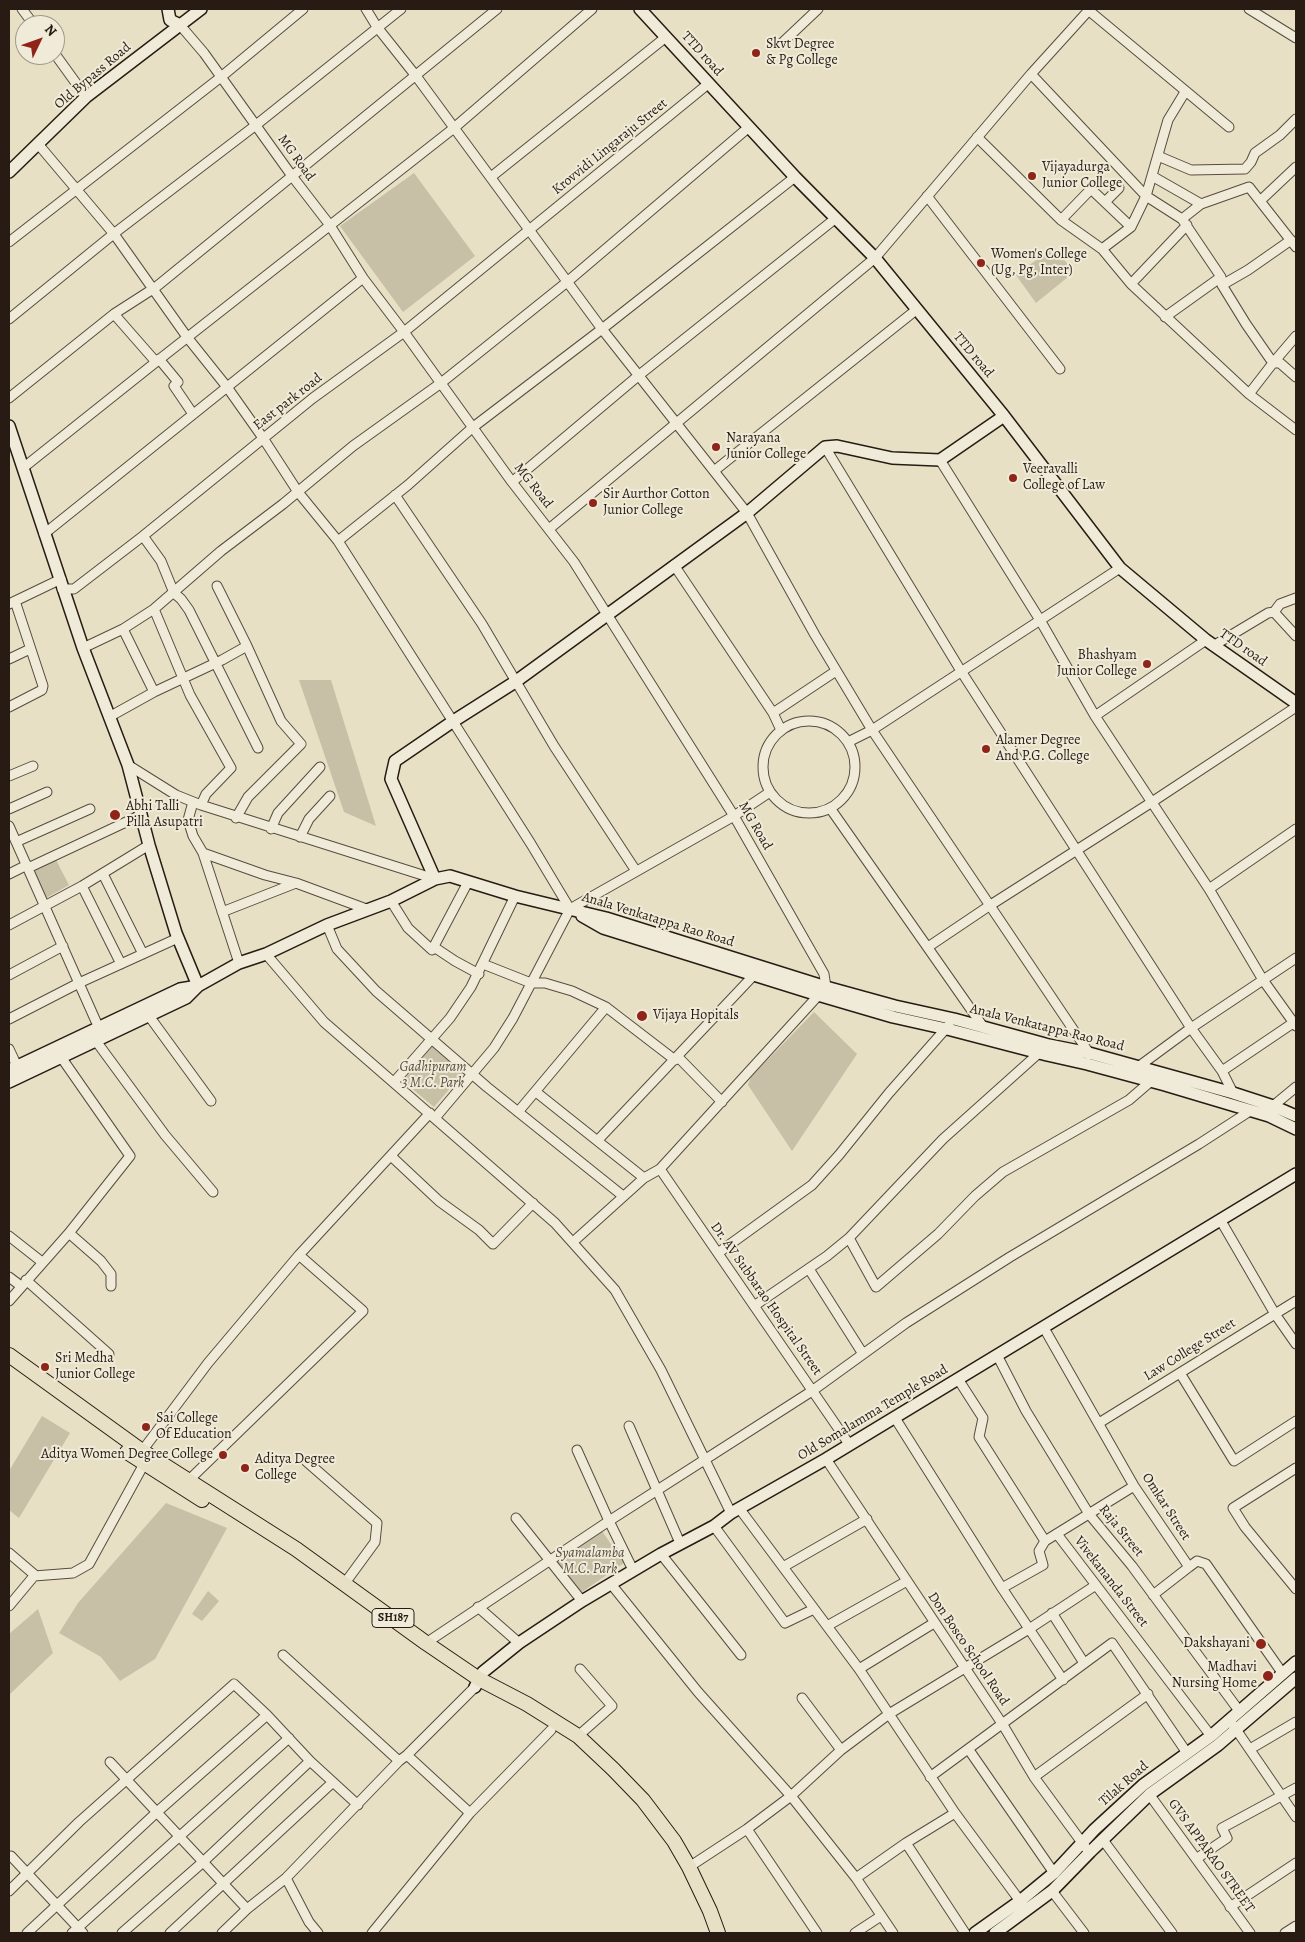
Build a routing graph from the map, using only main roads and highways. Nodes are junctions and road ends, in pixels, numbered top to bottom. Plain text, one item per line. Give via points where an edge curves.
1 (9, 1355) edge
2 (9, 1366) edge
3 (143, 1458) junction
4 (477, 1683) junction
5 (708, 1933) edge
6 (718, 1933) edge

1 - 3 main road, SH187
2 - 3 main road, SH187
3 - 4 main road, SH187 via 291,1556 421,1651
3 - 4 main road, SH187 via 188,1480 257,1523 345,1583
4 - 5 main road, SH187 via 572,1743 636,1806 681,1871
4 - 6 main road, SH187 via 527,1704 578,1736 643,1800 674,1840

